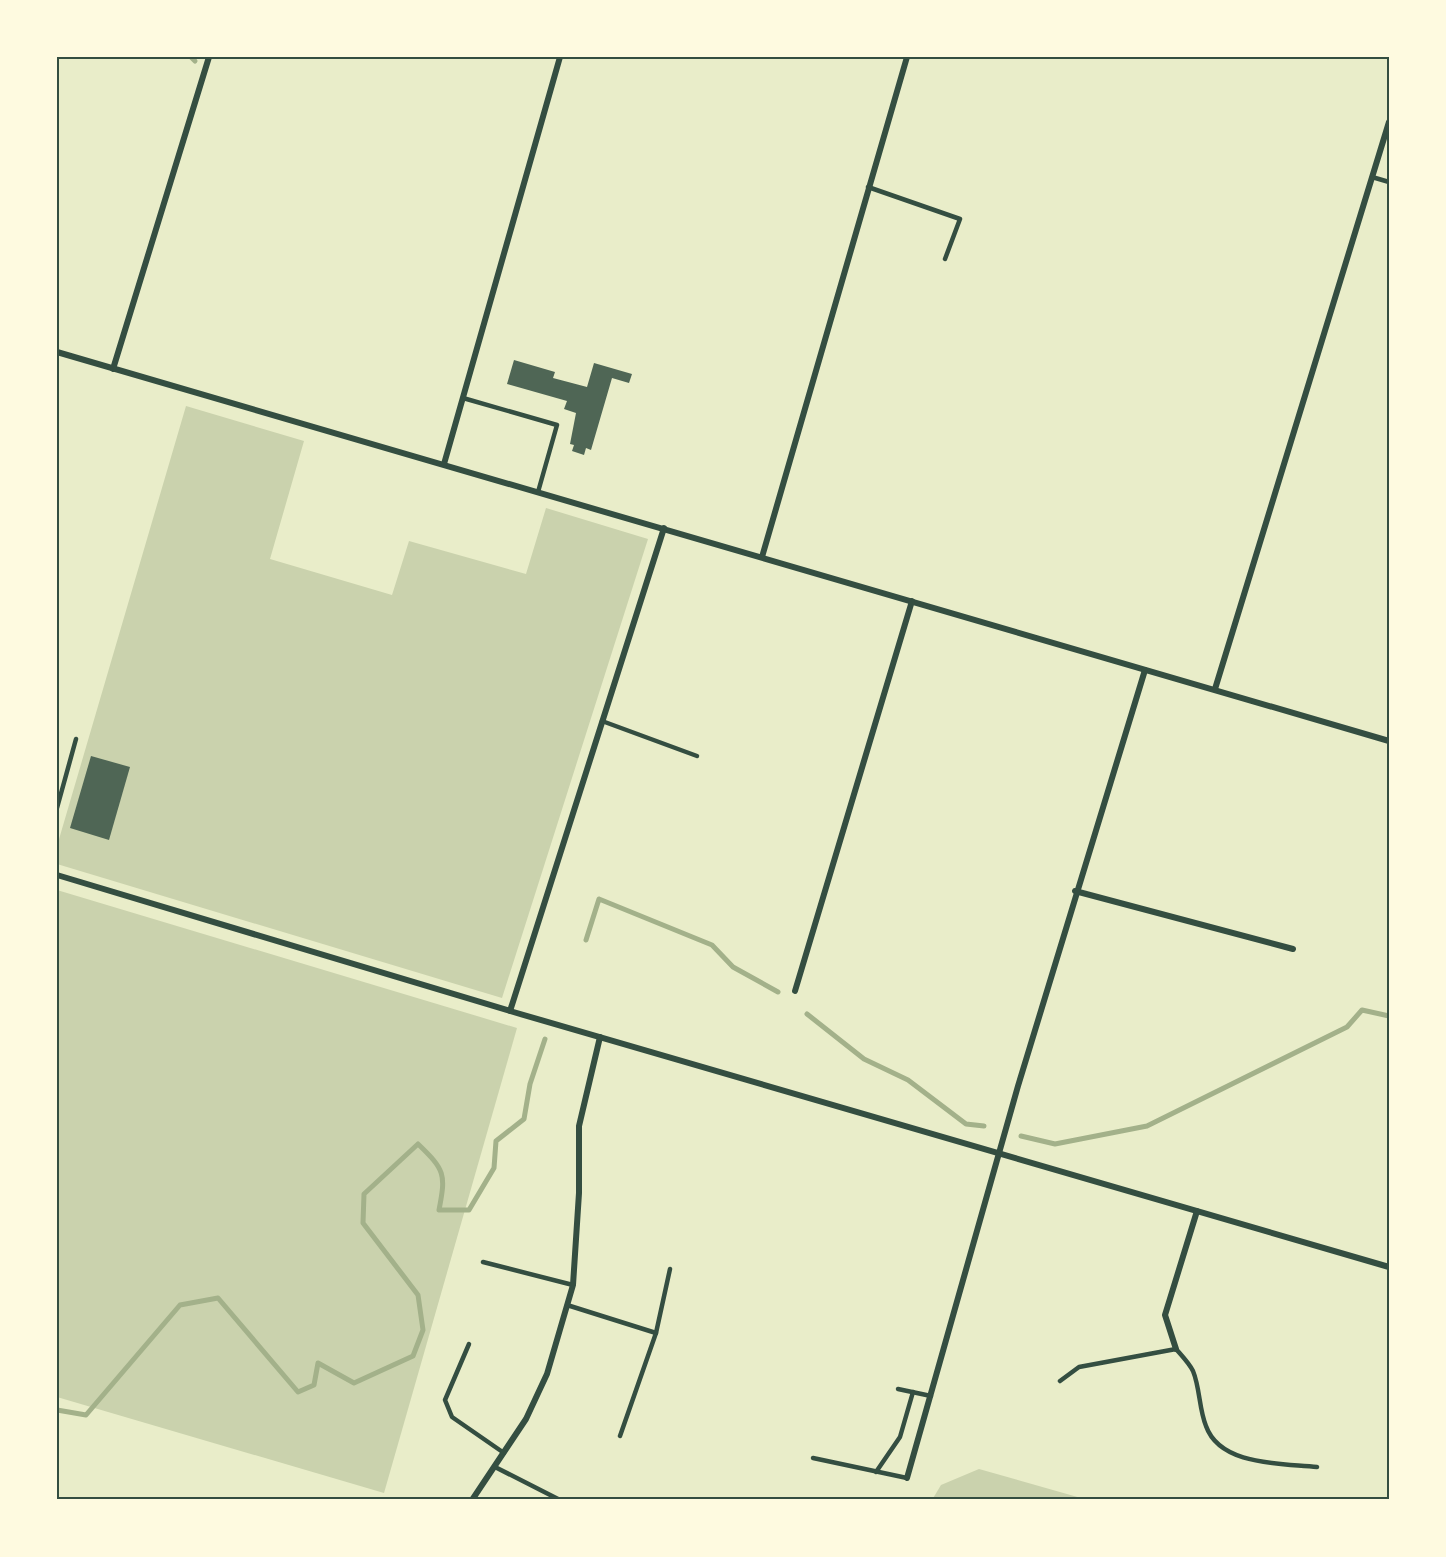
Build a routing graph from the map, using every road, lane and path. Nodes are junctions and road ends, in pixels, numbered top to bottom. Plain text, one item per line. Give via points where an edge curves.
1 (209, 57) edge
2 (560, 57) edge
3 (907, 57) edge
4 (1389, 122) edge
5 (1372, 177) junction
6 (1389, 182) edge
7 (868, 187) junction
8 (945, 259) dead end
9 (57, 352) edge
10 (113, 369) junction
11 (463, 398) junction
12 (444, 464) junction
13 (538, 492) junction
14 (664, 528) junction
15 (762, 557) junction
16 (912, 601) junction
17 (1145, 670) junction
18 (1215, 689) junction
19 (602, 721) junction
20 (76, 739) dead end
21 (1389, 741) edge
22 (697, 756) dead end
23 (57, 808) edge
24 (57, 875) edge
25 (1075, 891) junction
26 (1293, 949) dead end
27 (795, 991) dead end
28 (510, 1011) junction
29 (600, 1037) junction
30 (1000, 1153) junction
31 (1197, 1211) junction
32 (483, 1262) dead end
33 (1389, 1267) edge
34 (670, 1269) dead end
35 (573, 1285) junction
36 (567, 1305) junction
37 (656, 1333) junction
38 (469, 1344) dead end
39 (1176, 1349) junction
40 (1060, 1381) dead end
41 (898, 1389) dead end
42 (912, 1392) junction
43 (931, 1396) junction
44 (620, 1436) dead end
45 (504, 1453) junction
46 (813, 1458) dead end
47 (495, 1467) junction
48 (1317, 1467) dead end
49 (876, 1472) junction
50 (907, 1479) joint
51 (472, 1500) edge
52 (560, 1500) edge

1 - 10 street
2 - 11 street
3 - 7 street
4 - 5 street
5 - 6 lane
5 - 18 street
7 - 8 lane via 960,219
7 - 15 street
9 - 10 street
10 - 12 street
11 - 12 street
11 - 13 lane via 557,425
12 - 13 street
13 - 14 street
14 - 15 street
14 - 19 street
15 - 16 street
16 - 17 street
16 - 27 street
17 - 18 street
17 - 25 street
18 - 21 street
19 - 22 lane
19 - 28 street
20 - 23 lane
24 - 28 street
25 - 26 street
25 - 30 street
28 - 29 street
29 - 30 street
29 - 35 street via 579,1126
30 - 31 street
30 - 43 street
31 - 33 street
31 - 39 street via 1165,1315
32 - 35 lane
34 - 37 lane
35 - 36 street
36 - 37 lane
36 - 45 street via 547,1374 526,1419
37 - 44 lane
38 - 45 lane via 445,1400 452,1417
39 - 40 lane via 1079,1367
39 - 48 lane via 1193,1371 1206,1426 1215,1444 1262,1461
41 - 42 lane
42 - 43 lane
42 - 49 lane via 900,1437
43 - 50 street
45 - 47 street
46 - 49 lane
47 - 51 street
47 - 52 lane
49 - 50 lane

